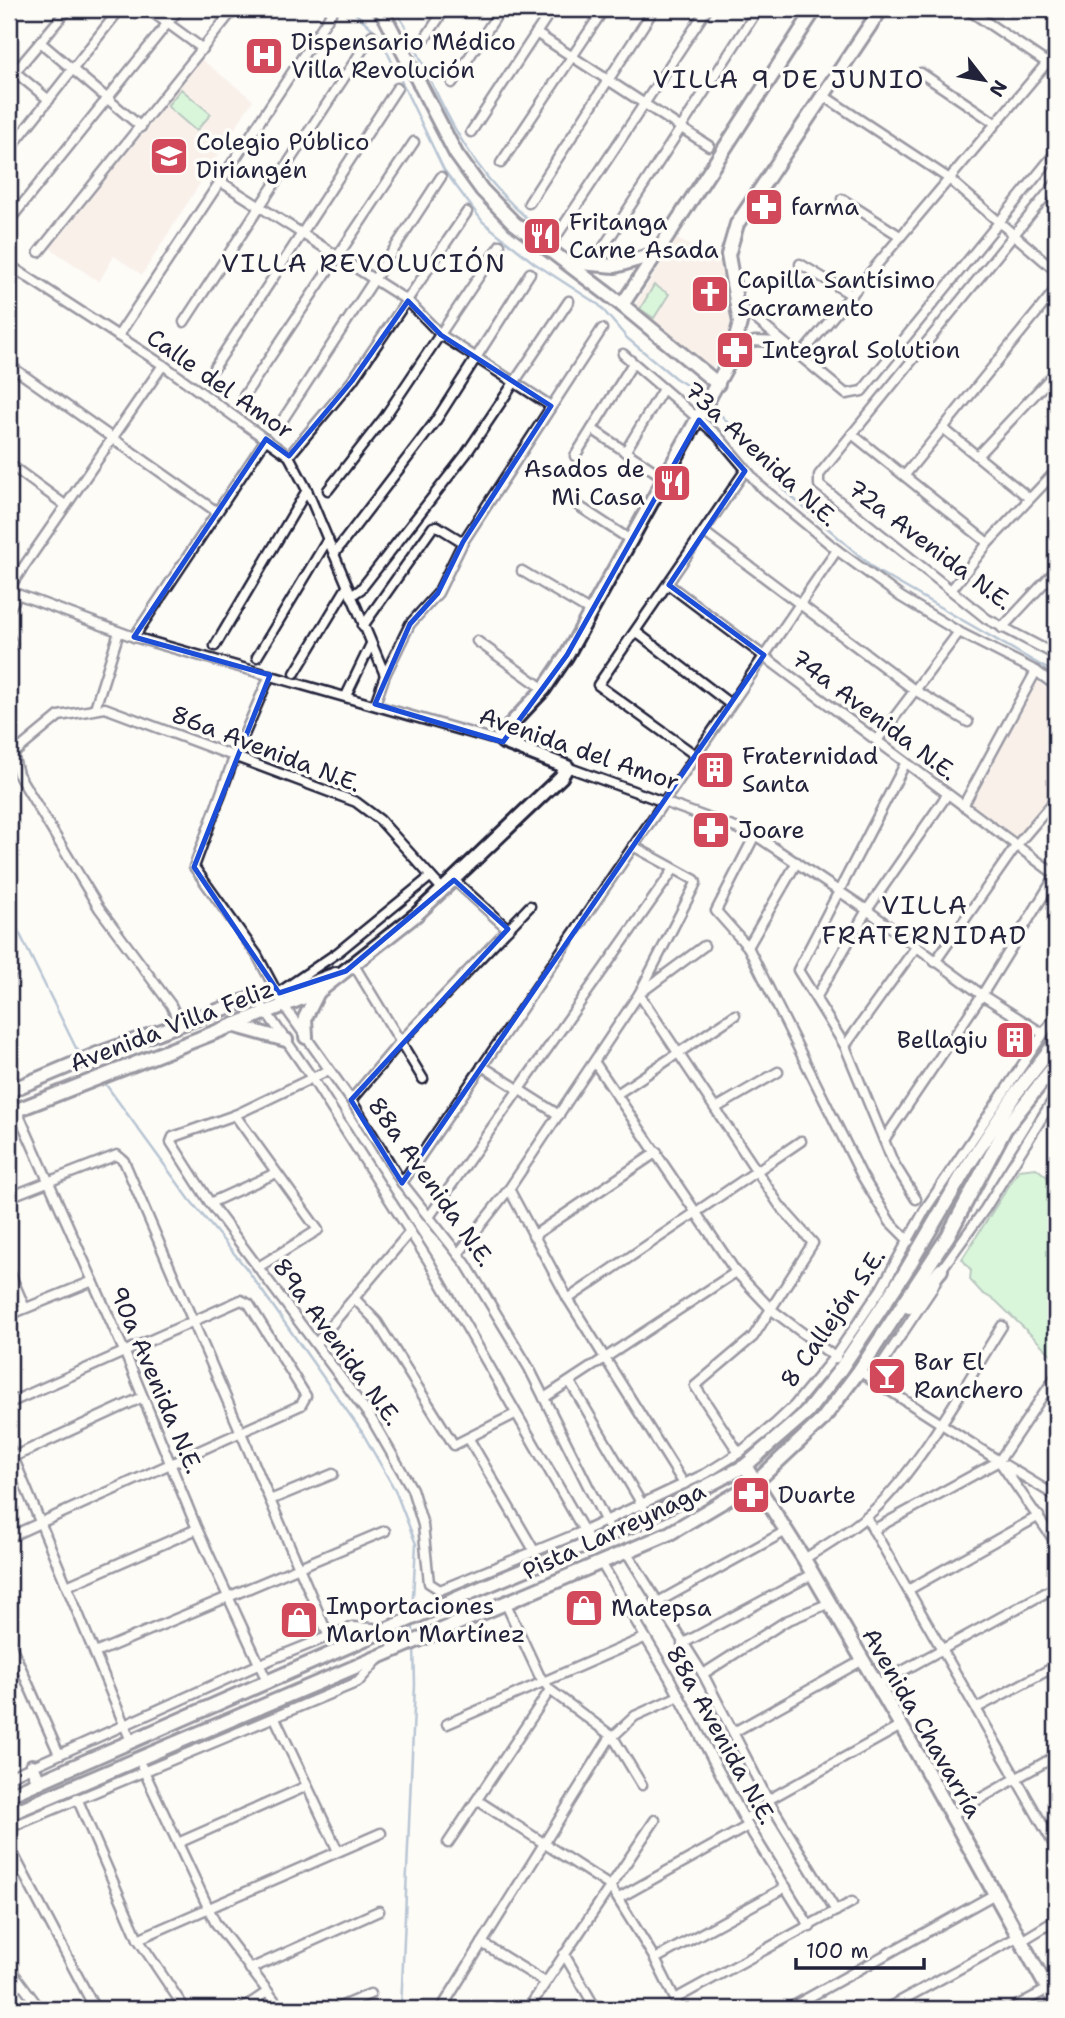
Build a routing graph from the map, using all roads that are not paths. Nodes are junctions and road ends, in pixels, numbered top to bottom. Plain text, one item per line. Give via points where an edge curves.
1 (68, 9) edge
2 (120, 9) edge
3 (148, 9) edge
4 (179, 9) edge
5 (234, 9) edge
6 (334, 9) edge
7 (381, 9) edge
8 (445, 9) edge
9 (500, 9) edge
10 (552, 9) edge
11 (604, 9) edge
12 (654, 9) edge
13 (707, 9) edge
14 (758, 9) edge
15 (815, 9) edge
16 (881, 9) edge
17 (967, 9) edge
18 (167, 24) junction
19 (536, 33) junction
20 (372, 35) dead end
21 (425, 40) dead end
22 (40, 42) junction
23 (203, 50) junction
24 (1056, 52) edge
25 (572, 56) junction
26 (1047, 63) junction
27 (12, 70) edge
28 (72, 70) junction
29 (921, 74) dead end
30 (608, 80) junction
31 (452, 83) dead end
32 (397, 88) dead end
33 (824, 96) junction
34 (107, 99) junction
35 (49, 100) junction
36 (644, 104) junction
37 (995, 123) junction
38 (141, 127) junction
39 (683, 129) junction
40 (471, 132) dead end
41 (414, 142) dead end
42 (709, 146) dead end
43 (9, 150) edge
44 (1056, 152) edge
45 (500, 163) dead end
46 (441, 177) dead end
47 (948, 178) junction
48 (221, 183) junction
49 (1056, 183) edge
50 (842, 199) dead end
51 (529, 203) dead end
52 (260, 209) junction
53 (467, 212) dead end
54 (998, 220) junction
55 (9, 221) edge
56 (1013, 233) junction
57 (302, 235) junction
58 (900, 236) junction
59 (500, 245) dead end
60 (548, 249) junction
61 (39, 252) dead end
62 (656, 254) junction
63 (337, 257) junction
64 (564, 261) junction
65 (800, 264) dead end
66 (9, 265) edge
67 (591, 266) junction
68 (1056, 271) edge
69 (530, 273) dead end
70 (374, 280) junction
71 (1056, 289) edge
72 (852, 295) junction
73 (408, 301) junction
74 (569, 301) dead end
75 (622, 305) junction
76 (740, 306) junction
77 (184, 322) dead end
78 (602, 328) dead end
79 (441, 335) junction
80 (118, 336) junction
81 (780, 342) junction
82 (735, 348) junction
83 (623, 354) dead end
84 (800, 356) junction
85 (476, 358) junction
86 (633, 363) junction
87 (9, 365) edge
88 (163, 365) junction
89 (214, 368) dead end
90 (1056, 372) edge
91 (515, 383) junction
92 (716, 386) junction
93 (663, 389) junction
94 (244, 397) dead end
95 (551, 406) junction
96 (702, 414) junction
97 (282, 421) dead end
98 (592, 429) junction
99 (944, 429) junction
100 (852, 434) junction
101 (111, 439) junction
102 (267, 439) junction
103 (625, 452) junction
104 (289, 456) junction
105 (575, 456) dead end
106 (977, 456) junction
107 (9, 464) edge
108 (744, 471) junction
109 (1056, 471) edge
110 (905, 475) junction
111 (666, 480) junction
112 (307, 490) junction
113 (328, 490) dead end
114 (1029, 498) junction
115 (571, 501) dead end
116 (65, 505) junction
117 (217, 512) junction
118 (704, 532) junction
119 (328, 539) junction
120 (632, 541) junction
121 (463, 542) junction
122 (988, 543) junction
123 (837, 550) junction
124 (334, 554) junction
125 (1056, 570) edge
126 (522, 571) dead end
127 (669, 585) junction
128 (347, 587) junction
129 (952, 589) junction
130 (11, 592) edge
131 (351, 596) junction
132 (798, 605) junction
133 (9, 610) edge
134 (591, 612) junction
135 (363, 626) junction
136 (1002, 628) junction
137 (119, 632) junction
138 (636, 632) junction
139 (959, 632) junction
140 (9, 636) edge
141 (134, 637) junction
142 (477, 641) dead end
143 (371, 644) junction
144 (215, 646) dead end
145 (9, 650) edge
146 (764, 655) junction
147 (1056, 655) edge
148 (257, 657) dead end
149 (1036, 671) junction
150 (295, 673) dead end
151 (270, 675) junction
152 (385, 675) junction
153 (1056, 686) edge
154 (544, 689) junction
155 (913, 689) junction
156 (346, 696) junction
157 (375, 704) junction
158 (730, 704) junction
159 (95, 708) junction
160 (968, 722) dead end
161 (878, 739) junction
162 (503, 742) junction
163 (695, 755) junction
164 (234, 758) junction
165 (905, 764) junction
166 (567, 767) junction
167 (18, 774) junction
168 (9, 779) edge
169 (947, 795) junction
170 (1056, 799) edge
171 (665, 801) junction
172 (962, 806) junction
173 (755, 835) junction
174 (633, 846) junction
175 (1016, 846) junction
176 (797, 862) junction
177 (674, 869) junction
178 (1056, 875) edge
179 (430, 877) junction
180 (454, 880) junction
181 (443, 890) junction
182 (838, 890) junction
183 (530, 906) dead end
184 (867, 909) junction
185 (508, 929) junction
186 (704, 946) dead end
187 (748, 947) junction
188 (916, 947) junction
189 (935, 962) junction
190 (350, 968) junction
191 (318, 992) junction
192 (639, 994) junction
193 (982, 995) junction
194 (256, 997) junction
195 (816, 998) junction
196 (281, 999) junction
197 (268, 1012) junction
198 (735, 1015) dead end
199 (1056, 1015) edge
200 (180, 1024) junction
201 (232, 1026) junction
202 (1042, 1033) junction
203 (306, 1038) junction
204 (286, 1040) junction
205 (400, 1042) junction
206 (1056, 1042) edge
207 (845, 1045) junction
208 (680, 1052) junction
209 (595, 1063) junction
210 (482, 1066) junction
211 (1054, 1067) edge
212 (329, 1070) junction
213 (778, 1072) dead end
214 (312, 1078) junction
215 (423, 1079) dead end
216 (519, 1090) junction
217 (9, 1092) edge
218 (617, 1094) junction
219 (1056, 1095) edge
220 (351, 1100) junction
221 (716, 1108) junction
222 (12, 1111) edge
223 (235, 1115) junction
224 (559, 1115) junction
225 (884, 1140) junction
226 (801, 1141) dead end
227 (657, 1152) junction
228 (756, 1170) junction
229 (276, 1173) junction
230 (48, 1181) junction
231 (402, 1183) junction
232 (509, 1189) junction
233 (9, 1197) edge
234 (916, 1199) dead end
235 (210, 1203) junction
236 (696, 1211) junction
237 (429, 1217) junction
238 (409, 1233) junction
239 (533, 1236) junction
240 (909, 1241) junction
241 (458, 1254) junction
242 (260, 1266) junction
243 (9, 1270) edge
244 (941, 1270) junction
245 (736, 1272) junction
246 (93, 1280) junction
247 (355, 1299) junction
248 (568, 1299) junction
249 (25, 1308) junction
250 (772, 1310) junction
251 (9, 1315) edge
252 (192, 1322) junction
253 (1002, 1326) dead end
254 (880, 1338) junction
255 (317, 1342) junction
256 (125, 1353) junction
257 (836, 1355) junction
258 (606, 1359) junction
259 (840, 1370) junction
260 (859, 1371) junction
261 (1056, 1376) edge
262 (871, 1380) junction
263 (570, 1382) junction
264 (144, 1397) junction
265 (544, 1398) junction
266 (9, 1403) edge
267 (515, 1414) junction
268 (941, 1422) junction
269 (241, 1433) junction
270 (469, 1439) junction
271 (9, 1447) edge
272 (739, 1453) junction
273 (13, 1457) junction
274 (999, 1461) junction
275 (172, 1465) junction
276 (745, 1466) junction
277 (333, 1474) dead end
278 (756, 1482) junction
279 (684, 1484) junction
280 (1056, 1496) edge
281 (271, 1500) junction
282 (642, 1504) junction
283 (1039, 1516) junction
284 (866, 1517) junction
285 (643, 1520) junction
286 (606, 1521) junction
287 (42, 1522) junction
288 (197, 1529) junction
289 (873, 1530) junction
290 (385, 1531) dead end
291 (584, 1531) junction
292 (786, 1531) junction
293 (612, 1534) junction
294 (9, 1537) edge
295 (591, 1543) junction
296 (1056, 1543) edge
297 (626, 1551) junction
298 (535, 1552) junction
299 (804, 1559) junction
300 (600, 1561) junction
301 (300, 1566) junction
302 (813, 1574) junction
303 (513, 1576) junction
304 (478, 1582) junction
305 (67, 1586) junction
306 (1056, 1587) edge
307 (434, 1588) joint
308 (908, 1590) junction
309 (229, 1598) junction
310 (658, 1602) junction
311 (830, 1603) junction
312 (506, 1604) junction
313 (462, 1622) junction
314 (380, 1633) junction
315 (329, 1637) junction
316 (644, 1638) junction
317 (9, 1641) edge
318 (682, 1644) junction
319 (943, 1651) junction
320 (95, 1653) junction
321 (387, 1653) junction
322 (863, 1660) junction
323 (260, 1664) junction
324 (1056, 1666) edge
325 (294, 1670) junction
326 (703, 1674) junction
327 (267, 1681) junction
328 (877, 1685) junction
329 (547, 1686) junction
330 (679, 1696) junction
331 (977, 1708) junction
332 (275, 1718) junction
333 (229, 1721) junction
334 (447, 1724) dead end
335 (125, 1726) junction
336 (901, 1726) junction
337 (734, 1732) junction
338 (613, 1737) junction
339 (131, 1741) junction
340 (59, 1754) junction
341 (1056, 1756) edge
342 (141, 1765) junction
343 (32, 1766) junction
344 (9, 1777) edge
345 (1014, 1779) junction
346 (39, 1782) junction
347 (642, 1785) dead end
348 (307, 1786) junction
349 (75, 1794) junction
350 (9, 1795) edge
351 (477, 1800) junction
352 (769, 1802) junction
353 (9, 1814) edge
354 (951, 1815) junction
355 (655, 1820) dead end
356 (747, 1822) junction
357 (9, 1828) edge
358 (381, 1833) dead end
359 (545, 1842) junction
360 (178, 1843) junction
361 (449, 1843) dead end
362 (1055, 1844) edge
363 (9, 1846) edge
364 (338, 1852) junction
365 (610, 1886) junction
366 (786, 1887) junction
367 (995, 1894) junction
368 (619, 1898) junction
369 (852, 1902) dead end
370 (208, 1907) junction
371 (379, 1911) dead end
372 (836, 1911) junction
373 (1056, 1920) edge
374 (810, 1927) junction
375 (1021, 1938) junction
376 (138, 1939) junction
377 (482, 1943) junction
378 (564, 1954) junction
379 (655, 1959) junction
380 (250, 1969) junction
381 (10, 1971) edge
382 (545, 1982) junction
383 (1048, 1989) junction
384 (267, 1992) junction
385 (370, 1994) dead end
386 (675, 1999) junction
387 (1056, 2004) edge
388 (40, 2009) edge
389 (95, 2009) edge
390 (185, 2009) edge
391 (242, 2009) edge
392 (281, 2009) edge
393 (335, 2009) edge
394 (441, 2009) edge
395 (528, 2009) edge
396 (596, 2009) edge
397 (680, 2009) edge
398 (789, 2009) edge
399 (886, 2009) edge
400 (1011, 2009) edge

1 - 22 street
2 - 28 street
3 - 18 street
4 - 18 street
5 - 23 street
6 - 48 street
7 - 60 street via 463,166 514,223
8 - 21 street
9 - 31 street
10 - 19 street
11 - 25 street
12 - 30 street
13 - 36 street
14 - 39 street
15 - 62 street
16 - 33 street
17 - 26 street
18 - 23 street
18 - 34 street
19 - 25 street
19 - 40 street
20 - 52 street
22 - 27 street
22 - 28 street
23 - 38 street
24 - 26 street
25 - 30 street
25 - 45 street
26 - 37 street
27 - 35 street
28 - 34 street
28 - 35 street
29 - 37 street
30 - 36 street
30 - 51 street
32 - 57 street
33 - 47 street
33 - 76 street via 737,224 728,255
34 - 38 street
34 - 55 street
35 - 43 street
36 - 39 street
36 - 60 street
37 - 47 street
38 - 61 street
39 - 42 street
39 - 67 street
41 - 63 street
44 - 54 street
46 - 70 street
47 - 54 street
47 - 58 street
48 - 52 street
48 - 80 street
49 - 56 street
50 - 58 street
52 - 57 street
52 - 77 street
53 - 73 street
54 - 56 street
54 - 84 street via 862,391 846,394
56 - 68 street
56 - 100 street
57 - 63 street
57 - 89 street
58 - 72 street
59 - 79 street
60 - 64 street
62 - 67 street via 623,265
62 - 75 street
63 - 70 street
63 - 94 street
64 - 67 street
64 - 75 street
65 - 72 street
66 - 80 street, Calle del Amor
69 - 85 street
70 - 73 street
70 - 97 street
71 - 99 street
72 - 84 street
73 - 79 street
73 - 104 street via 352,381
74 - 91 street
75 - 92 street
76 - 81 street
76 - 82 street
78 - 95 street
79 - 85 street
79 - 113 street
80 - 88 street, Calle del Amor
81 - 82 street via 755,341
81 - 84 street
82 - 92 street
83 - 86 street, 73a Avenida N.E.
85 - 91 street
85 - 124 street via 435,422
86 - 93 street, 73a Avenida N.E.
86 - 98 street
87 - 101 street
88 - 101 street
88 - 102 street, Calle del Amor
90 - 106 street
91 - 95 street
91 - 131 street via 433,496
92 - 96 street
93 - 96 street, 73a Avenida N.E.
93 - 103 street
95 - 121 street
96 - 108 street, 73a Avenida N.E.
96 - 111 street
98 - 103 street
98 - 105 street
99 - 106 street
99 - 110 street
100 - 110 street
100 - 129 street, 72a Avenida N.E. via 819,475 819,485
101 - 116 street
101 - 117 street
102 - 104 street, Calle del Amor
102 - 117 street
103 - 111 street
104 - 112 street, Calle del Amor
106 - 114 street
107 - 116 street
108 - 118 street
108 - 123 street, 73a Avenida N.E.
109 - 114 street
110 - 122 street
111 - 120 street
112 - 119 street, Calle del Amor
112 - 144 street
114 - 122 street
115 - 120 street
116 - 130 street
117 - 141 street
118 - 127 street
118 - 132 street
119 - 124 street, Calle del Amor
119 - 148 street
120 - 134 street
121 - 135 street via 433,527
121 - 152 street via 438,593 410,624
122 - 129 street
123 - 132 street
123 - 139 street, 73a Avenida N.E.
124 - 128 street, Calle del Amor
125 - 136 street
126 - 134 street
127 - 138 street
127 - 146 street, 74a Avenida N.E.
128 - 131 street, Calle del Amor
128 - 150 street
129 - 136 street, 72a Avenida N.E.
130 - 133 street
130 - 137 street, Avenida del Amor
131 - 135 street, Calle del Amor
132 - 146 street
132 - 155 street
134 - 154 street
135 - 143 street, Calle del Amor
136 - 147 street, 72a Avenida N.E.
137 - 141 street, Avenida del Amor
137 - 159 street
138 - 158 street
138 - 163 street via 598,685
139 - 149 street, 73a Avenida N.E.
139 - 155 street
140 - 145 street
141 - 151 street, Avenida del Amor
142 - 154 street
143 - 152 street, Calle del Amor
143 - 156 street
146 - 158 street
146 - 161 street, 74a Avenida N.E.
149 - 153 street, 73a Avenida N.E.
149 - 172 street
151 - 156 street, Avenida del Amor
151 - 164 street
152 - 157 street
154 - 162 street via 512,724
155 - 160 street
155 - 161 street
156 - 157 street, Avenida del Amor
157 - 162 street, Avenida del Amor
158 - 163 street
159 - 164 street, 86a Avenida N.E.
159 - 167 street via 59,716 19,748 13,761
161 - 165 street, 74a Avenida N.E.
162 - 166 street, Avenida del Amor
163 - 171 street
164 - 179 street, 86a Avenida N.E. via 356,802 380,820
164 - 196 street, 88a Avenida N.E. via 194,867 244,936
165 - 169 street, 74a Avenida N.E.
165 - 182 street
166 - 171 street, Avenida del Amor
166 - 180 street, Avenida Villa Feliz
167 - 168 street
167 - 200 street via 99,908
169 - 172 street, 74a Avenida N.E.
169 - 184 street
170 - 175 street
171 - 173 street, Avenida del Amor
171 - 174 street
172 - 175 street, 74a Avenida N.E.
173 - 176 street, Avenida del Amor
173 - 187 street via 716,911
174 - 177 street
174 - 210 street
175 - 178 street, 74a Avenida N.E.
175 - 189 street
176 - 182 street, Avenida del Amor
176 - 187 street
177 - 192 street via 696,883
177 - 216 street
178 - 193 street
179 - 181 street, 86a Avenida N.E.
179 - 196 street
180 - 181 street, Avenida Villa Feliz
180 - 185 street
181 - 190 street, Avenida Villa Feliz
182 - 184 street, Avenida del Amor
182 - 195 street via 798,970
183 - 185 street
184 - 188 street, Avenida del Amor
184 - 195 street
185 - 205 street
186 - 192 street
187 - 240 street via 862,1176 890,1222
188 - 189 street, Avenida del Amor
188 - 207 street
189 - 193 street, Avenida del Amor
190 - 191 street, Avenida Villa Feliz
190 - 196 street, Avenida Villa Feliz
190 - 205 street
191 - 196 street, Avenida Villa Feliz
191 - 203 street via 307,1008
192 - 208 street
192 - 209 street
193 - 202 street, Avenida del Amor
193 - 225 street
194 - 196 street, Avenida Villa Feliz
194 - 197 street, 88a Avenida N.E.
194 - 200 street, Avenida Villa Feliz
195 - 207 street
196 - 197 street, Avenida Villa Feliz
196 - 203 street, 88a Avenida N.E.
197 - 201 street, Avenida Villa Feliz
197 - 204 street, 88a Avenida N.E.
198 - 208 street
199 - 202 street, 8 Callejón S.E.
200 - 217 street, Avenida Villa Feliz
201 - 204 street
201 - 222 street, Avenida Villa Feliz
202 - 240 street, 8 Callejón S.E.
203 - 212 street, 88a Avenida N.E.
204 - 214 street, 88a Avenida N.E.
205 - 215 street
205 - 220 street
206 - 259 street, Pista Larreynaga via 967,1167
207 - 225 street
208 - 218 street
208 - 221 street
209 - 218 street
209 - 224 street
210 - 216 street
210 - 231 street
211 - 254 street, Pista Larreynaga via 1002,1134 948,1236
212 - 214 street
212 - 220 street, 88a Avenida N.E.
213 - 221 street
214 - 223 street
214 - 238 street, 88a Avenida N.E.
216 - 224 street
216 - 237 street
217 - 222 street, 90a Avenida N.E.
218 - 227 street
219 - 244 street
220 - 231 street, 88a Avenida N.E.
221 - 228 street
222 - 230 street, 90a Avenida N.E.
223 - 229 street
223 - 235 street, 89a Avenida N.E. via 173,1137 172,1148
224 - 232 street
225 - 234 street
226 - 228 street
227 - 236 street
227 - 239 street
228 - 236 street
228 - 250 street via 813,1243
229 - 235 street
229 - 242 street via 318,1230
230 - 233 street
230 - 246 street, 90a Avenida N.E.
230 - 252 street via 121,1157
231 - 237 street, 88a Avenida N.E.
232 - 239 street
232 - 241 street
235 - 242 street, 89a Avenida N.E.
236 - 245 street
236 - 248 street
237 - 241 street, 88a Avenida N.E.
238 - 247 street
238 - 267 street, 88a Avenida N.E. via 482,1348
239 - 248 street
240 - 257 street, 8 Callejón S.E.
241 - 265 street, 88a Avenida N.E.
242 - 255 street, 89a Avenida N.E.
243 - 249 street
244 - 254 street
244 - 262 street
245 - 250 street
245 - 258 street
246 - 249 street
246 - 256 street, 90a Avenida N.E.
247 - 255 street
247 - 270 street via 377,1322 452,1443
248 - 258 street
249 - 251 street
250 - 257 street
250 - 272 street via 752,1337 695,1386
252 - 256 street
252 - 269 street
252 - 269 street via 245,1301 306,1396 301,1405
253 - 268 street
254 - 260 street, Pista Larreynaga
255 - 307 street, 89a Avenida N.E. via 371,1418 412,1489 424,1525 429,1583
256 - 264 street, 90a Avenida N.E.
256 - 266 street
257 - 259 street
257 - 272 street, 8 Callejón S.E. via 794,1406
258 - 263 street
258 - 279 street
259 - 276 street, Pista Larreynaga via 807,1412
260 - 262 street
260 - 278 street, Pista Larreynaga via 816,1427
261 - 274 street
262 - 268 street
263 - 265 street
263 - 282 street
264 - 273 street
264 - 275 street, 90a Avenida N.E.
265 - 286 street, 88a Avenida N.E.
267 - 270 street
267 - 291 street, 88a Avenida N.E.
268 - 274 street
268 - 284 street
269 - 275 street
269 - 281 street
270 - 298 street
271 - 273 street
272 - 279 street, 8 Callejón S.E.
273 - 287 street
274 - 280 street
274 - 283 street
274 - 289 street
275 - 287 street
275 - 288 street, 90a Avenida N.E.
276 - 278 street, Avenida Chavarría
276 - 285 street, Pista Larreynaga
277 - 281 street
278 - 292 street, Avenida Chavarría
278 - 297 street, Pista Larreynaga via 670,1532
279 - 282 street, 8 Callejón S.E.
281 - 301 street
282 - 285 street
282 - 286 street, 8 Callejón S.E.
283 - 296 street
283 - 308 street
284 - 289 street
284 - 299 street
285 - 293 street, Pista Larreynaga
285 - 297 street via 639,1535
286 - 291 street, 8 Callejón S.E.
286 - 293 street, 88a Avenida N.E.
287 - 294 street
287 - 305 street
288 - 305 street
288 - 309 street, 90a Avenida N.E.
289 - 308 street
290 - 301 street
291 - 295 street, 88a Avenida N.E.
291 - 298 street, 8 Callejón S.E.
292 - 299 street, Avenida Chavarría
292 - 310 street
293 - 295 street, Pista Larreynaga
295 - 303 street, Pista Larreynaga
297 - 300 street, Pista Larreynaga
297 - 310 street, 88a Avenida N.E.
298 - 304 street, 8 Callejón S.E.
299 - 302 street, Avenida Chavarría
300 - 312 street, Pista Larreynaga
300 - 316 street, 88a Avenida N.E.
301 - 309 street
301 - 315 street
302 - 311 street, Avenida Chavarría
302 - 318 street
303 - 304 street, Pista Larreynaga
303 - 313 street via 462,1602 457,1608
304 - 307 street, 8 Callejón S.E.
304 - 314 street, Pista Larreynaga
305 - 320 street
306 - 319 street
308 - 319 street
309 - 320 street
309 - 323 street, 90a Avenida N.E.
310 - 318 street, 88a Avenida N.E.
311 - 322 street, Avenida Chavarría
311 - 326 street via 786,1621
312 - 313 street, Pista Larreynaga
312 - 329 street
313 - 321 street, Pista Larreynaga
314 - 315 street via 363,1626
314 - 321 street
314 - 325 street, Pista Larreynaga
315 - 323 street
316 - 329 street
316 - 330 street, 88a Avenida N.E.
317 - 340 street
318 - 326 street, 88a Avenida N.E.
319 - 328 street
319 - 331 street
320 - 335 street
321 - 332 street via 358,1682
321 - 333 street, Pista Larreynaga
322 - 328 street, Avenida Chavarría
322 - 337 street
323 - 327 street, 90a Avenida N.E.
323 - 335 street
324 - 331 street
325 - 327 street, Pista Larreynaga
325 - 333 street via 234,1699 228,1706
326 - 337 street, 88a Avenida N.E.
327 - 339 street, Pista Larreynaga
328 - 336 street, Avenida Chavarría
329 - 334 street
329 - 338 street
329 - 351 street
330 - 338 street via 635,1716
330 - 356 street, 88a Avenida N.E.
331 - 345 street
332 - 342 street
332 - 348 street
333 - 342 street, Pista Larreynaga
335 - 339 street
335 - 340 street
336 - 352 street
336 - 354 street, Avenida Chavarría
337 - 352 street, 88a Avenida N.E.
338 - 347 street
338 - 359 street
339 - 346 street, Pista Larreynaga
340 - 343 street
341 - 345 street
342 - 349 street, Pista Larreynaga
342 - 360 street
343 - 344 street
343 - 346 street
345 - 354 street
345 - 362 street
346 - 350 street, Pista Larreynaga
348 - 360 street
348 - 364 street
349 - 353 street, Pista Larreynaga
349 - 357 street
349 - 376 street
351 - 359 street
351 - 361 street
352 - 356 street
352 - 372 street, 88a Avenida N.E.
354 - 367 street, Avenida Chavarría
355 - 365 street
356 - 366 street, 88a Avenida N.E.
356 - 368 street
358 - 364 street
359 - 365 street
359 - 377 street
360 - 370 street
363 - 389 street
364 - 370 street
365 - 368 street
365 - 378 street
366 - 374 street, 88a Avenida N.E.
366 - 379 street
367 - 375 street, Avenida Chavarría
367 - 398 street
368 - 379 street
369 - 372 street
370 - 376 street
370 - 380 street
371 - 380 street
372 - 374 street
373 - 375 street
374 - 386 street
375 - 383 street, Avenida Chavarría
375 - 399 street
376 - 390 street
377 - 382 street
377 - 394 street
378 - 382 street
378 - 396 street
379 - 386 street
380 - 384 street
381 - 388 street
382 - 395 street
383 - 387 street, Avenida Chavarría
383 - 400 street
384 - 391 street
384 - 392 street
385 - 393 street
386 - 397 street

